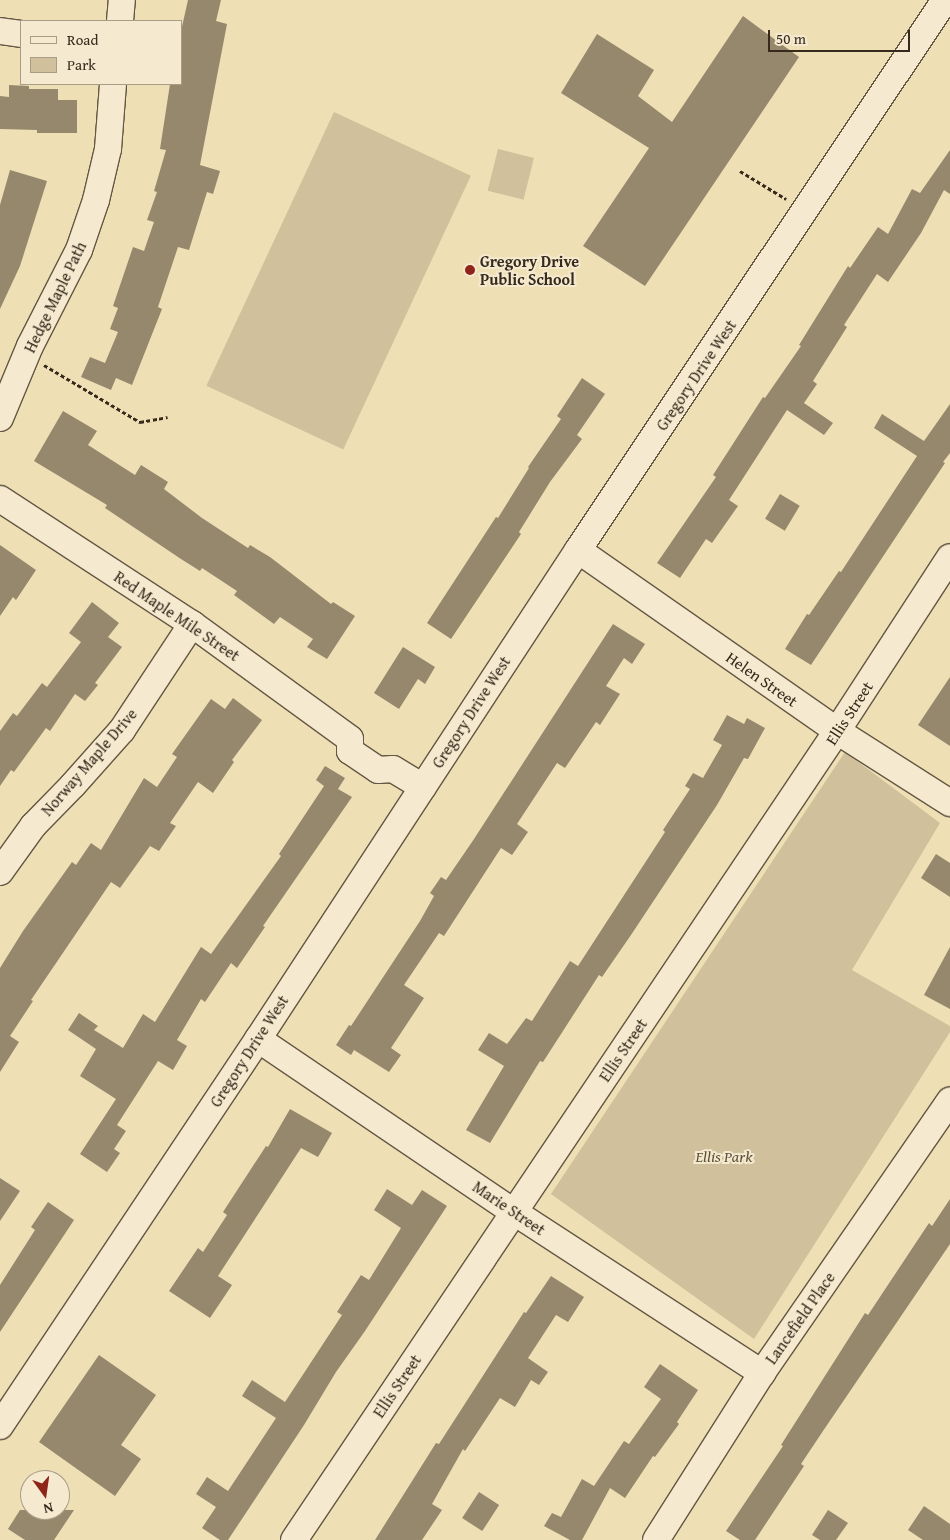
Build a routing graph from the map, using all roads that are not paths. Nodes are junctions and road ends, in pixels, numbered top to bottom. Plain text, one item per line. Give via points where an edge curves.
1 (122, 0) edge
2 (945, 0) edge
3 (120, 20) edge
4 (0, 31) edge
5 (20, 34) edge
6 (113, 85) edge
7 (0, 418) edge
8 (0, 499) edge
9 (578, 550) junction
10 (950, 558) edge
11 (192, 624) junction
12 (837, 731) junction
13 (423, 787) junction
14 (950, 803) edge
15 (0, 872) edge
16 (258, 1039) junction
17 (950, 1100) edge
18 (514, 1212) junction
19 (762, 1373) junction
20 (0, 1426) edge
21 (294, 1540) edge
22 (656, 1540) edge

1 - 3 street
2 - 9 street, Gregory Drive West
4 - 5 street
6 - 7 street, Hedge Maple Path via 108,149 96,200 79,250 27,354
8 - 11 street, Red Maple Mile Street
9 - 12 street, Helen Street
9 - 13 street, Gregory Drive West
10 - 12 street, Ellis Street
11 - 13 street, Red Maple Mile Street via 350,739 350,751 378,770 393,769
11 - 15 street, Norway Maple Drive via 122,730 33,826
12 - 14 street, Helen Street
12 - 18 street, Ellis Street
13 - 16 street, Gregory Drive West
16 - 18 street, Marie Street
16 - 20 street, Gregory Drive West
17 - 19 street, Lancefield Place
18 - 19 street, Marie Street
18 - 21 street, Ellis Street
19 - 22 street, Lancefield Place

